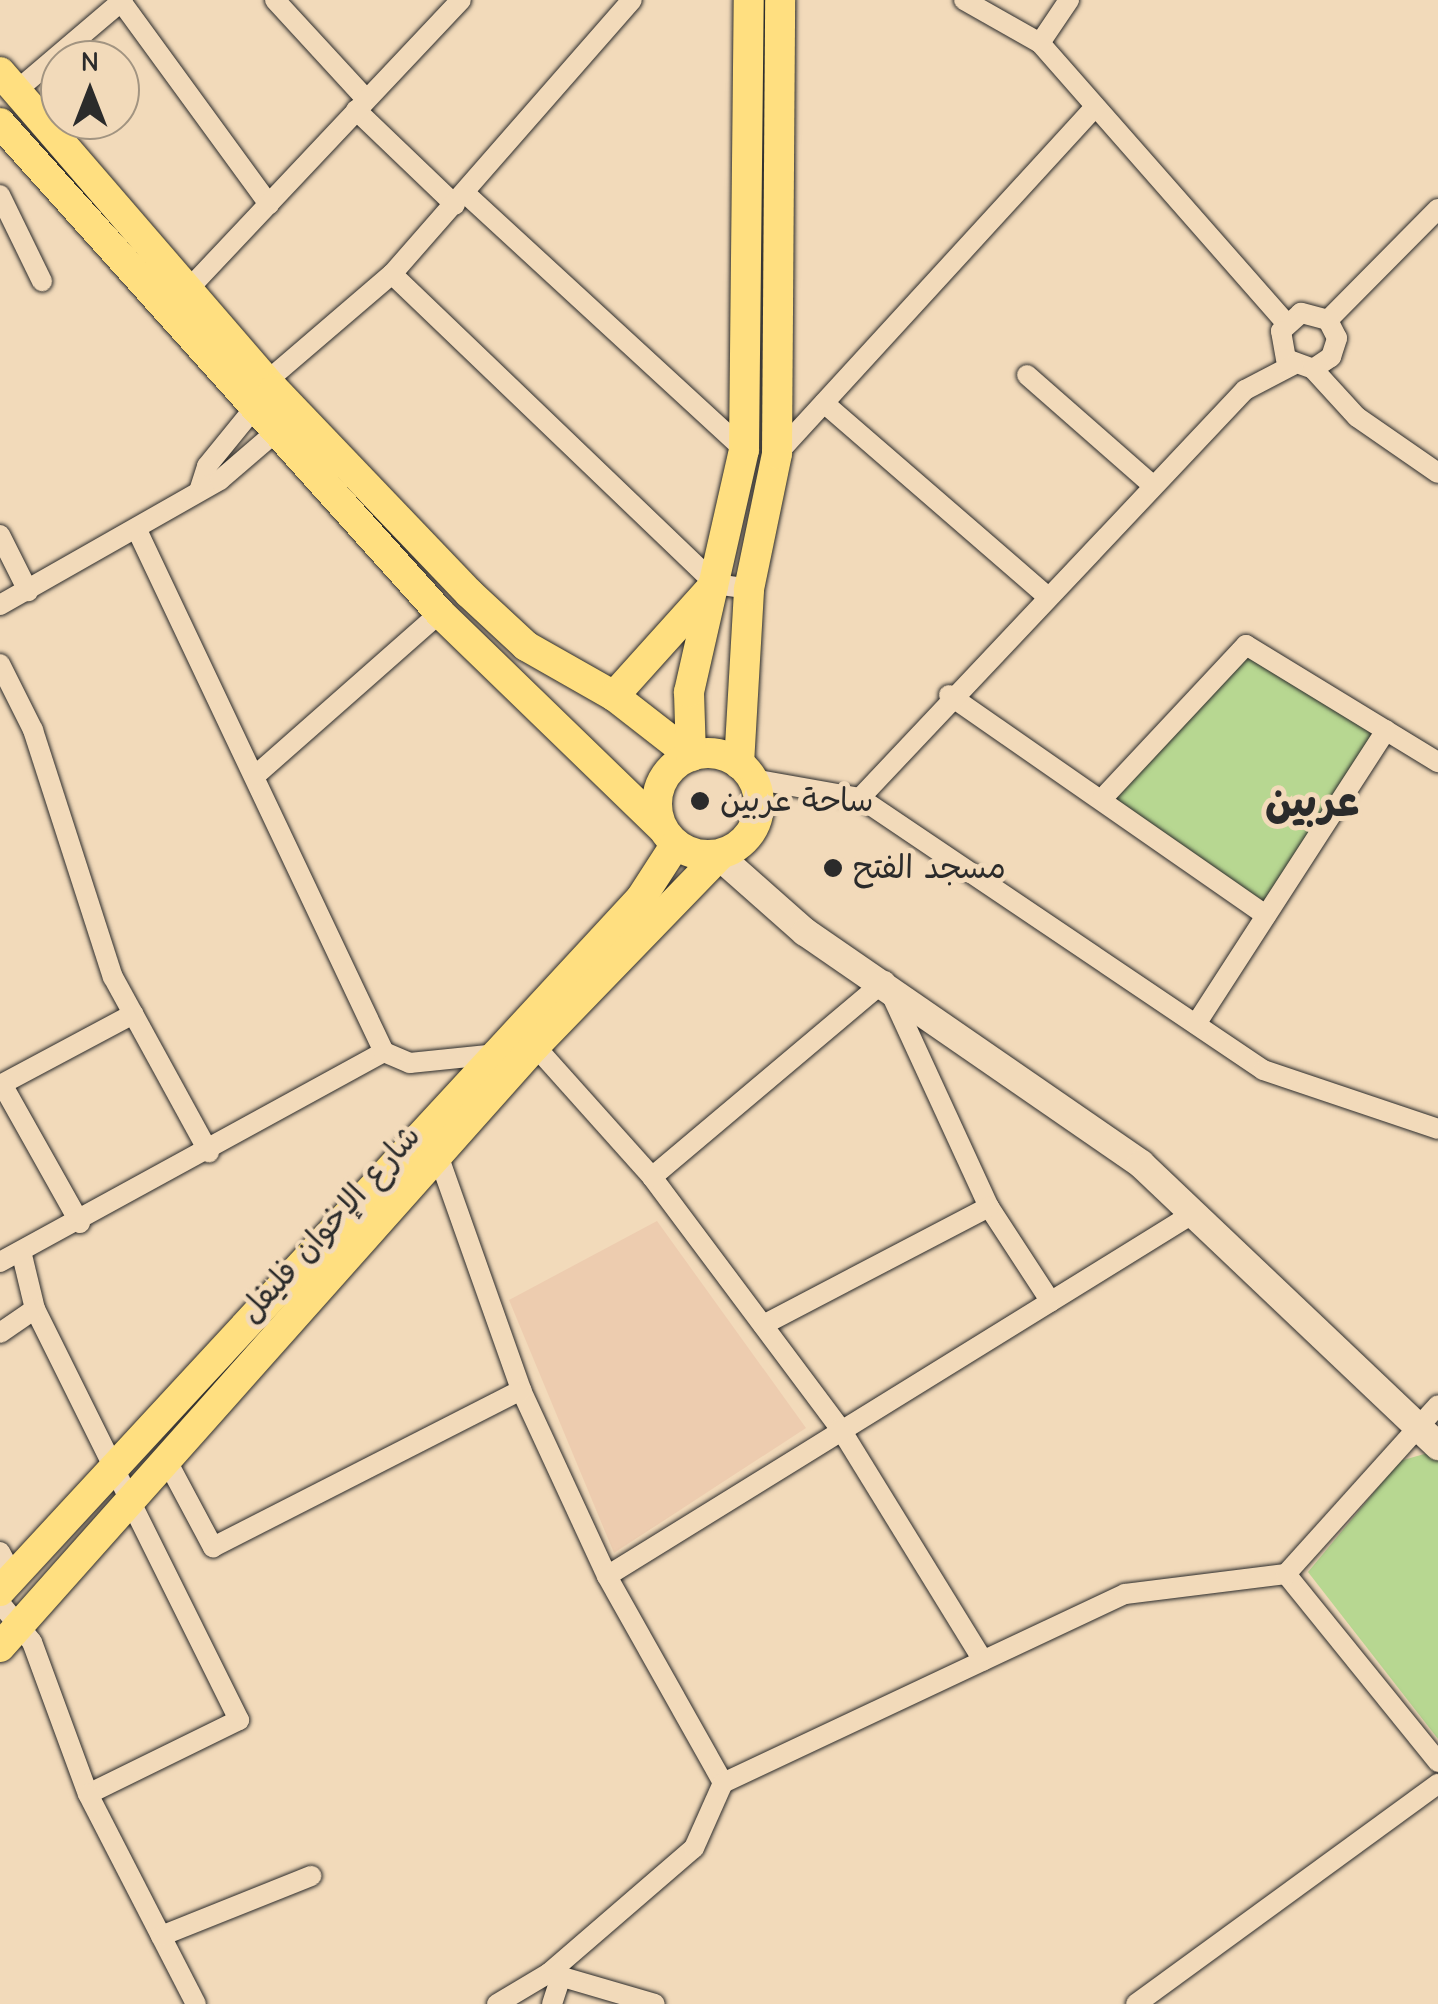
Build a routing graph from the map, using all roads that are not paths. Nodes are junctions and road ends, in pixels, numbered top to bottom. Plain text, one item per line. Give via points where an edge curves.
1 (121, 0) edge
2 (276, 0) edge
3 (460, 0) edge
4 (632, 0) edge
5 (749, 0) edge
6 (780, 0) edge
7 (964, 0) edge
8 (1068, 0) edge
9 (1040, 44) junction
10 (8, 81) edge
11 (361, 105) junction
12 (1095, 106) junction
13 (0, 124) edge
14 (0, 195) edge
15 (461, 200) junction
16 (269, 204) junction
17 (1438, 210) edge
18 (392, 274) junction
19 (42, 281) dead end
20 (190, 289) junction
21 (166, 312) junction
22 (1328, 320) junction
23 (1286, 322) junction
24 (1303, 367) junction
25 (1027, 375) dead end
26 (265, 392) junction
27 (824, 403) junction
28 (298, 412) junction
29 (274, 433) junction
30 (744, 450) junction
31 (777, 454) junction
32 (1438, 473) edge
33 (1152, 485) junction
34 (200, 488) junction
35 (138, 530) junction
36 (0, 535) edge
37 (714, 584) junction
38 (750, 589) junction
39 (28, 591) junction
40 (1046, 595) junction
41 (0, 605) edge
42 (440, 612) junction
43 (0, 664) edge
44 (950, 695) junction
45 (614, 696) junction
46 (1386, 730) junction
47 (691, 756) junction
48 (1438, 762) edge
49 (746, 772) junction
50 (256, 774) junction
51 (860, 798) junction
52 (1102, 799) junction
53 (669, 836) junction
54 (720, 856) junction
55 (1266, 915) junction
56 (885, 981) junction
57 (133, 1014) junction
58 (1196, 1024) junction
59 (535, 1046) junction
60 (384, 1052) junction
61 (488, 1055) junction
62 (1438, 1129) edge
63 (209, 1152) junction
64 (438, 1155) junction
65 (652, 1177) junction
66 (989, 1207) junction
67 (1194, 1213) junction
68 (80, 1223) junction
69 (22, 1255) junction
70 (0, 1262) edge
71 (1051, 1302) junction
72 (35, 1310) junction
73 (763, 1324) junction
74 (0, 1333) edge
75 (521, 1390) junction
76 (1438, 1405) edge
77 (840, 1428) junction
78 (1428, 1436) edge
79 (113, 1461) junction
80 (167, 1461) junction
81 (128, 1504) junction
82 (1286, 1574) junction
83 (608, 1576) junction
84 (7, 1589) edge
85 (0, 1647) edge
86 (984, 1660) junction
87 (1438, 1762) edge
88 (723, 1782) junction
89 (1438, 1784) edge
90 (88, 1794) junction
91 (312, 1876) dead end
92 (160, 1936) junction
93 (555, 1975) junction
94 (196, 2004) edge
95 (497, 2004) edge
96 (552, 2004) edge
97 (655, 2004) edge
98 (1136, 2004) edge

1 - 10 street
1 - 16 street
2 - 11 street
3 - 11 street
4 - 15 street
5 - 30 main road
6 - 31 main road
7 - 9 street
8 - 9 street
9 - 12 street
10 - 20 main road
11 - 15 street
11 - 16 street
12 - 23 street
12 - 27 street
13 - 21 main road
14 - 19 street
15 - 18 street
15 - 30 street
16 - 20 street
17 - 22 street
18 - 26 street
18 - 37 street
20 - 21 street
20 - 26 main road
21 - 26 main road
22 - 23 street via 1302,313
22 - 24 street via 1336,348
23 - 24 street via 1280,350
24 - 32 street via 1356,417
24 - 33 street via 1245,390
25 - 33 street
26 - 28 main road
26 - 29 main road
26 - 34 street
27 - 31 street
27 - 40 street
28 - 29 street
28 - 45 main road via 526,646
29 - 34 street
29 - 42 main road
30 - 37 main road
31 - 38 main road
33 - 40 street
34 - 35 street
35 - 39 street
35 - 50 street
36 - 39 street
37 - 38 street
37 - 45 main road
37 - 47 main road via 690,692
38 - 49 main road
39 - 41 street
40 - 44 street
42 - 50 street
42 - 53 main road
43 - 57 street via 33,730 113,977
44 - 51 street
44 - 52 street
45 - 47 main road
46 - 48 street
46 - 52 street via 1246,645
46 - 55 street
47 - 49 main road
47 - 53 main road via 658,789
49 - 51 street
49 - 54 main road via 757,818
50 - 60 street
51 - 58 street
52 - 55 street
53 - 54 main road
53 - 61 main road, شارع الإخوان فليفل via 641,898
54 - 56 main road via 805,932
54 - 59 main road, شارع الإخوان فليفل
55 - 58 street
56 - 65 street
56 - 66 street
56 - 67 main road via 1141,1164
57 - 63 street
57 - 68 street via 2,1084
58 - 62 street via 1263,1070
59 - 64 main road, شارع الإخوان فليفل
59 - 65 street
60 - 61 street via 410,1063
60 - 63 street
61 - 79 main road, شارع الإخوان فليفل
63 - 68 street
64 - 75 street
64 - 80 main road, شارع الإخوان فليفل
65 - 73 street
66 - 71 street
66 - 73 street
67 - 71 street
67 - 78 main road
68 - 69 street
69 - 70 street
69 - 72 street
71 - 77 street
72 - 74 street
72 - 79 street
73 - 77 street
75 - 80 street via 213,1547
75 - 83 street
76 - 78 street
77 - 83 street
77 - 86 street
78 - 82 street
79 - 81 street
79 - 84 main road, شارع الإخوان فليفل
80 - 81 main road, شارع الإخوان فليفل
81 - 84 main road, شارع الإخوان فليفل
81 - 90 street via 239,1720
82 - 86 street via 1125,1594
82 - 87 street
83 - 88 street
84 - 85 main road, شارع الإخوان فليفل
84 - 90 street
86 - 88 street
88 - 93 street via 694,1848
89 - 98 street
90 - 92 street
91 - 92 street
92 - 94 street
93 - 95 street
93 - 96 street
93 - 97 street

